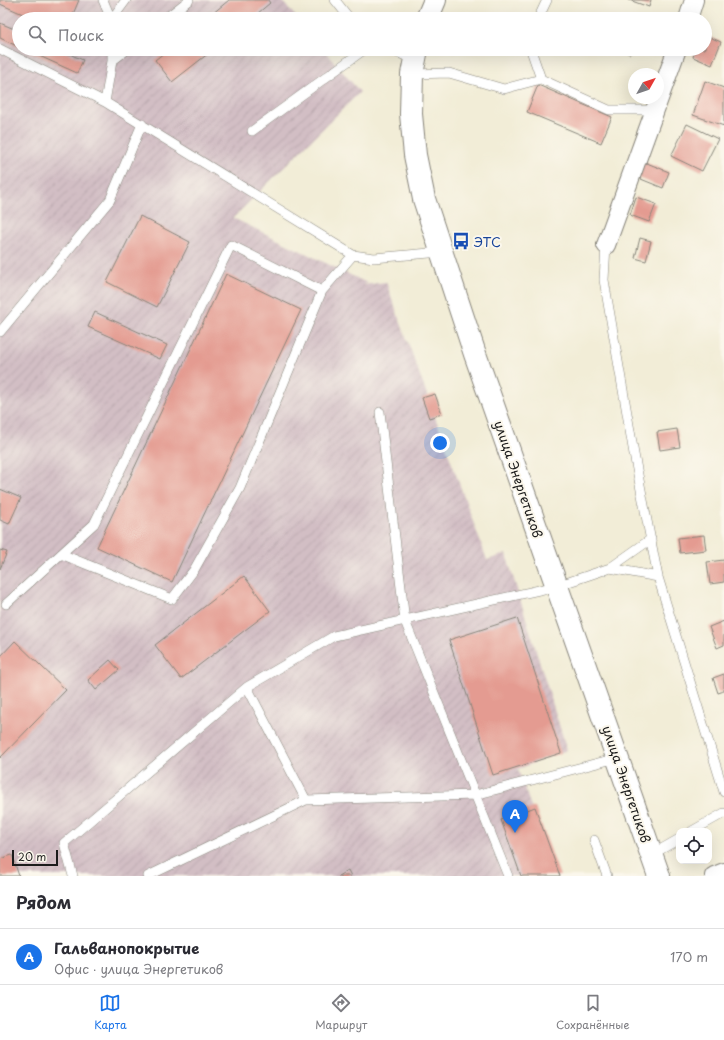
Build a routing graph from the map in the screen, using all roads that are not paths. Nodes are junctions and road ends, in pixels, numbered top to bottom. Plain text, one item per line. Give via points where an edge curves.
1 (103, 0) edge
2 (126, 0) edge
3 (189, 0) edge
4 (334, 0) edge
5 (435, 0) edge
6 (547, 0) edge
7 (694, 0) edge
8 (109, 12) edge
9 (117, 12) edge
10 (174, 12) edge
11 (344, 12) edge
12 (430, 12) edge
13 (541, 12) edge
14 (690, 12) edge
15 (0, 49) edge
16 (12, 55) edge
17 (14, 56) edge
18 (112, 56) edge
19 (119, 56) edge
20 (355, 56) edge
21 (404, 56) edge
22 (533, 56) edge
23 (674, 56) edge
24 (112, 61) junction
25 (414, 61) edge
26 (541, 79) junction
27 (105, 102) junction
28 (655, 110) junction
29 (142, 124) junction
30 (252, 131) dead end
31 (606, 245) joint
32 (441, 252) junction
33 (352, 255) junction
34 (322, 291) junction
35 (0, 332) edge
36 (380, 412) dead end
37 (651, 539) junction
38 (61, 554) junction
39 (610, 568) junction
40 (658, 577) junction
41 (557, 586) junction
42 (6, 604) dead end
43 (405, 621) junction
44 (247, 687) junction
45 (617, 758) junction
46 (724, 792) edge
47 (475, 795) junction
48 (306, 800) junction
49 (724, 813) edge
50 (697, 828) edge
51 (594, 840) dead end
52 (676, 841) edge
53 (651, 855) junction
54 (724, 872) edge
55 (73, 876) edge
56 (148, 876) edge
57 (508, 876) edge
58 (607, 876) edge
59 (659, 876) edge
60 (714, 876) edge

1 - 8 lane
2 - 9 lane
3 - 10 lane
4 - 11 lane
5 - 12 street
6 - 13 lane
7 - 14 street
15 - 16 lane
17 - 27 lane
18 - 24 lane
19 - 24 lane
20 - 30 lane
21 - 25 lane
22 - 26 lane
23 - 28 street
24 - 27 lane
25 - 26 lane via 504,89
25 - 32 street, улица Энергетиков via 411,114 415,154 424,199
26 - 28 lane via 609,110
27 - 29 lane
28 - 31 street
29 - 33 lane
29 - 35 lane via 110,200
31 - 37 lane via 604,280
32 - 33 lane via 374,258
32 - 41 street, улица Энергетиков
33 - 34 lane
34 - 38 lane via 231,245 94,524
34 - 38 lane via 240,488 194,570 172,599
36 - 43 lane
37 - 39 lane
37 - 40 lane
38 - 42 lane
39 - 40 lane
39 - 41 lane
40 - 46 lane
41 - 43 lane
41 - 45 street, улица Энергетиков
43 - 44 lane via 334,636
43 - 47 lane
44 - 48 lane
44 - 55 lane via 64,843
45 - 47 lane
45 - 53 street, улица Энергетиков
47 - 48 lane
47 - 57 lane
48 - 56 lane
49 - 50 lane
51 - 58 lane
52 - 53 lane
53 - 59 street, улица Энергетиков
54 - 60 street

